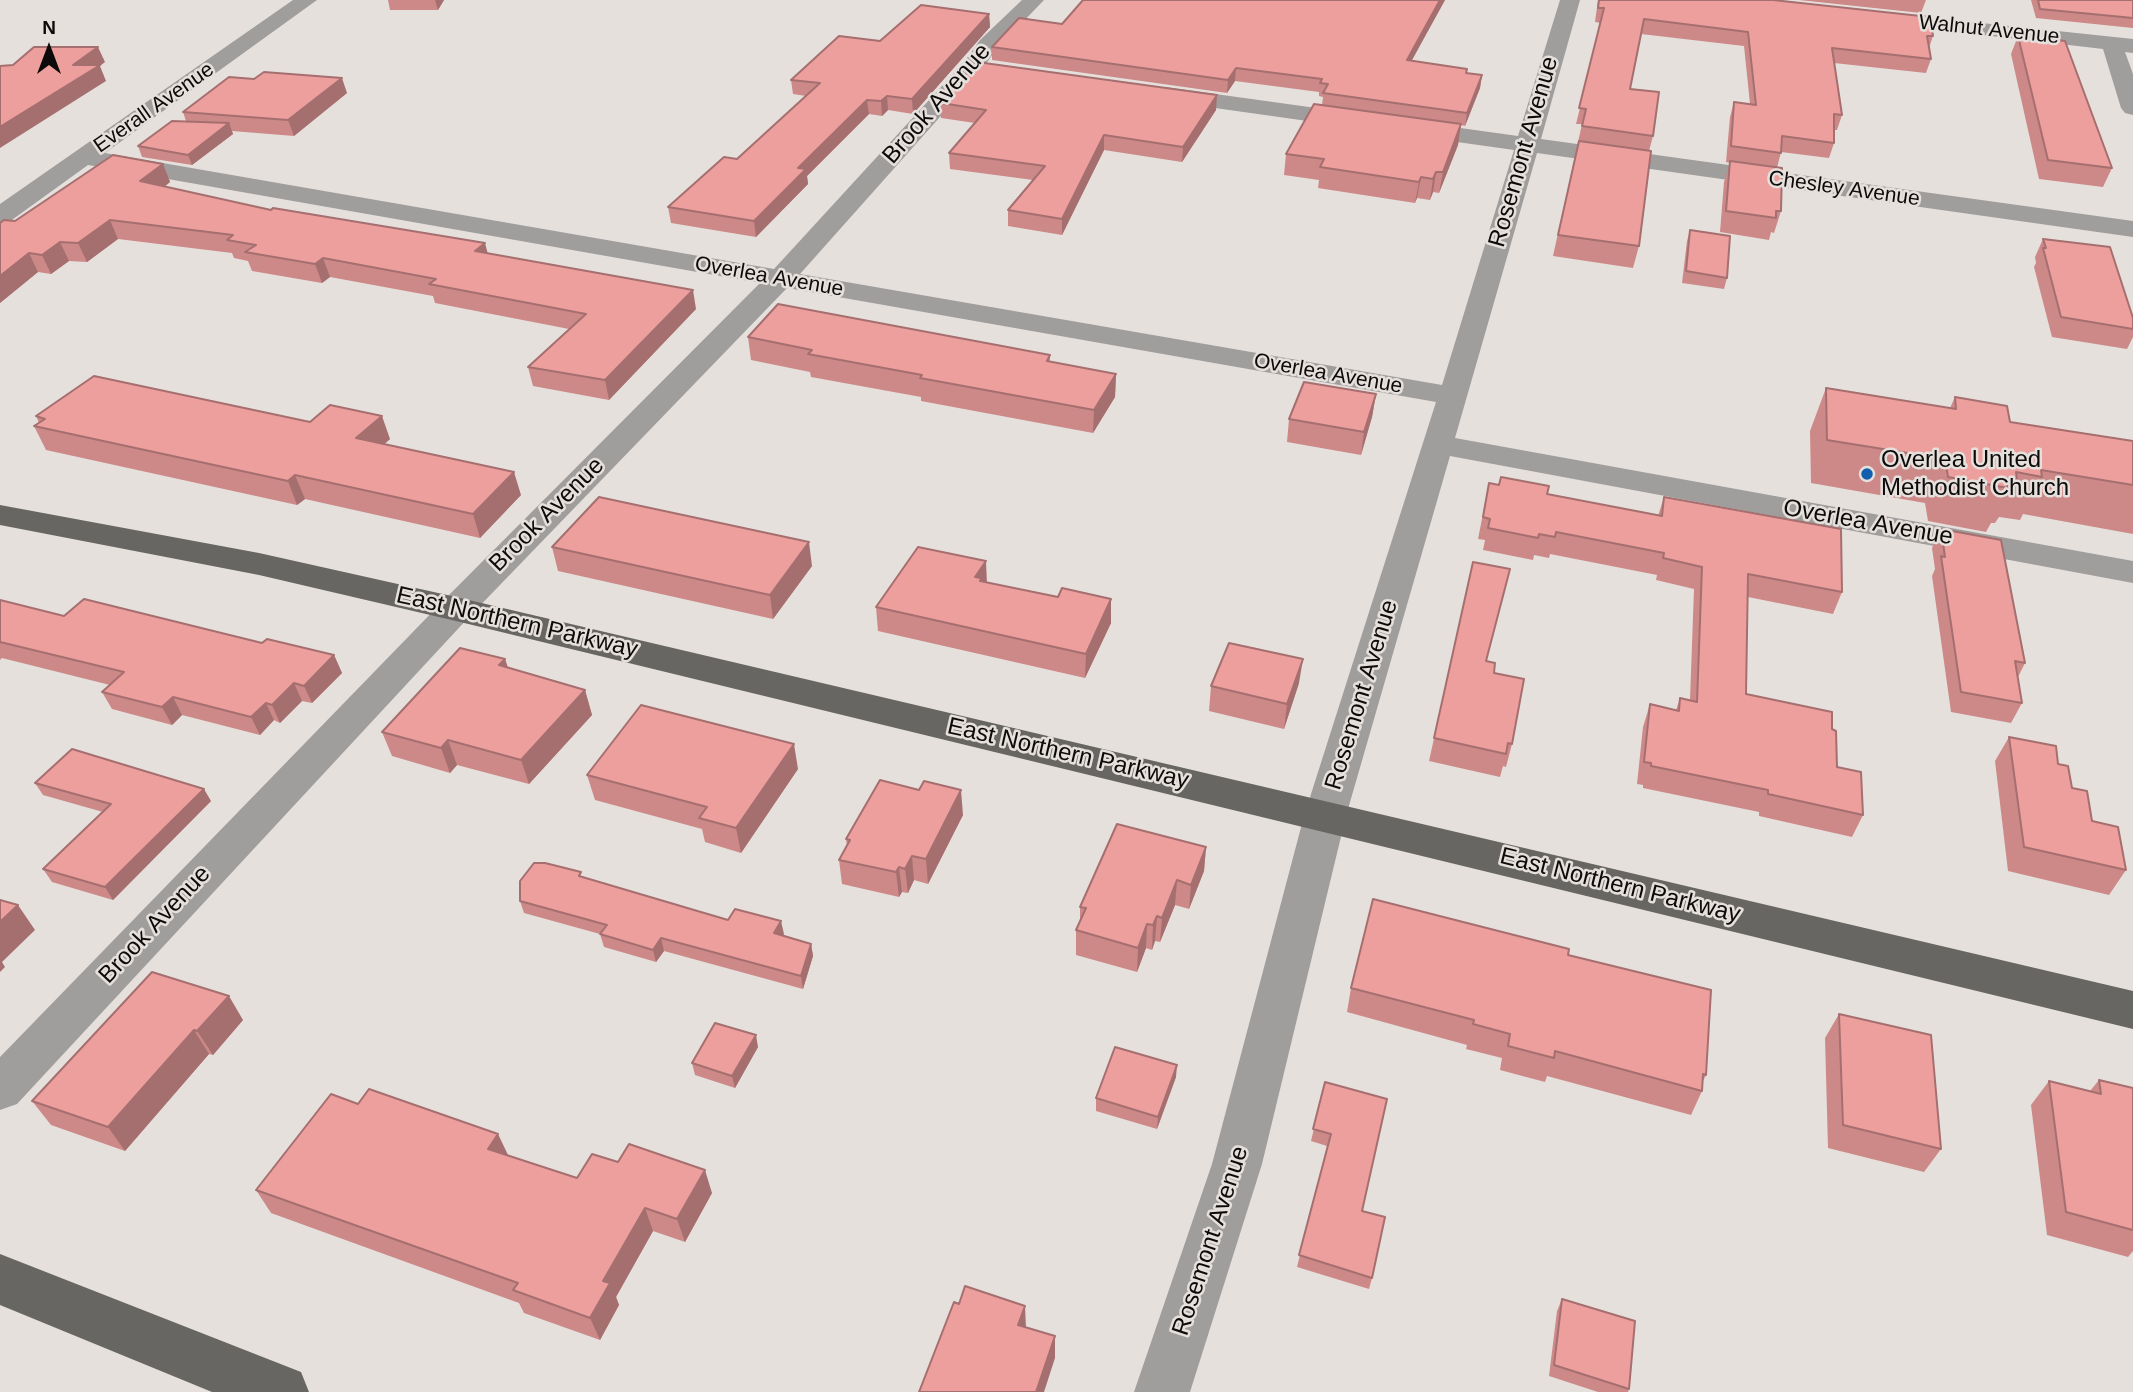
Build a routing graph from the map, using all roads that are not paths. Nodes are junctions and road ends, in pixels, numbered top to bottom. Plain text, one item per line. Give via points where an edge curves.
1 (307, 0) edge
2 (1034, 0) edge
3 (1570, 0) edge
4 (1854, 15) edge
5 (2122, 45) edge
6 (1138, 90) edge
7 (2133, 108) edge
8 (1526, 144) junction
9 (84, 157) junction
10 (0, 216) edge
11 (2133, 229) edge
12 (780, 279) junction
13 (1454, 396) junction
14 (1437, 444) junction
15 (0, 515) edge
16 (2133, 572) edge
17 (456, 609) junction
18 (1325, 816) junction
19 (2133, 1010) edge
20 (0, 1090) edge
21 (0, 1279) edge
22 (281, 1392) edge
23 (1162, 1392) edge

1 - 9 street, Everall Avenue
2 - 12 street, Brook Avenue via 988,45 986,69
3 - 8 street, Rosemont Avenue
4 - 5 street, Walnut Avenue
5 - 7 street
6 - 8 street, Chesley Avenue
8 - 11 street, Chesley Avenue
8 - 13 street, Rosemont Avenue
9 - 10 street, Everall Avenue
9 - 12 street, Overlea Avenue
12 - 13 street, Overlea Avenue
12 - 17 street, Brook Avenue
13 - 14 street, Rosemont Avenue
14 - 16 street, Overlea Avenue
14 - 18 street, Rosemont Avenue
15 - 17 main road, East Northern Parkway via 259,564
17 - 18 main road, East Northern Parkway
17 - 20 street, Brook Avenue
18 - 19 main road, East Northern Parkway
18 - 23 street, Rosemont Avenue via 1237,1164
21 - 22 main road

